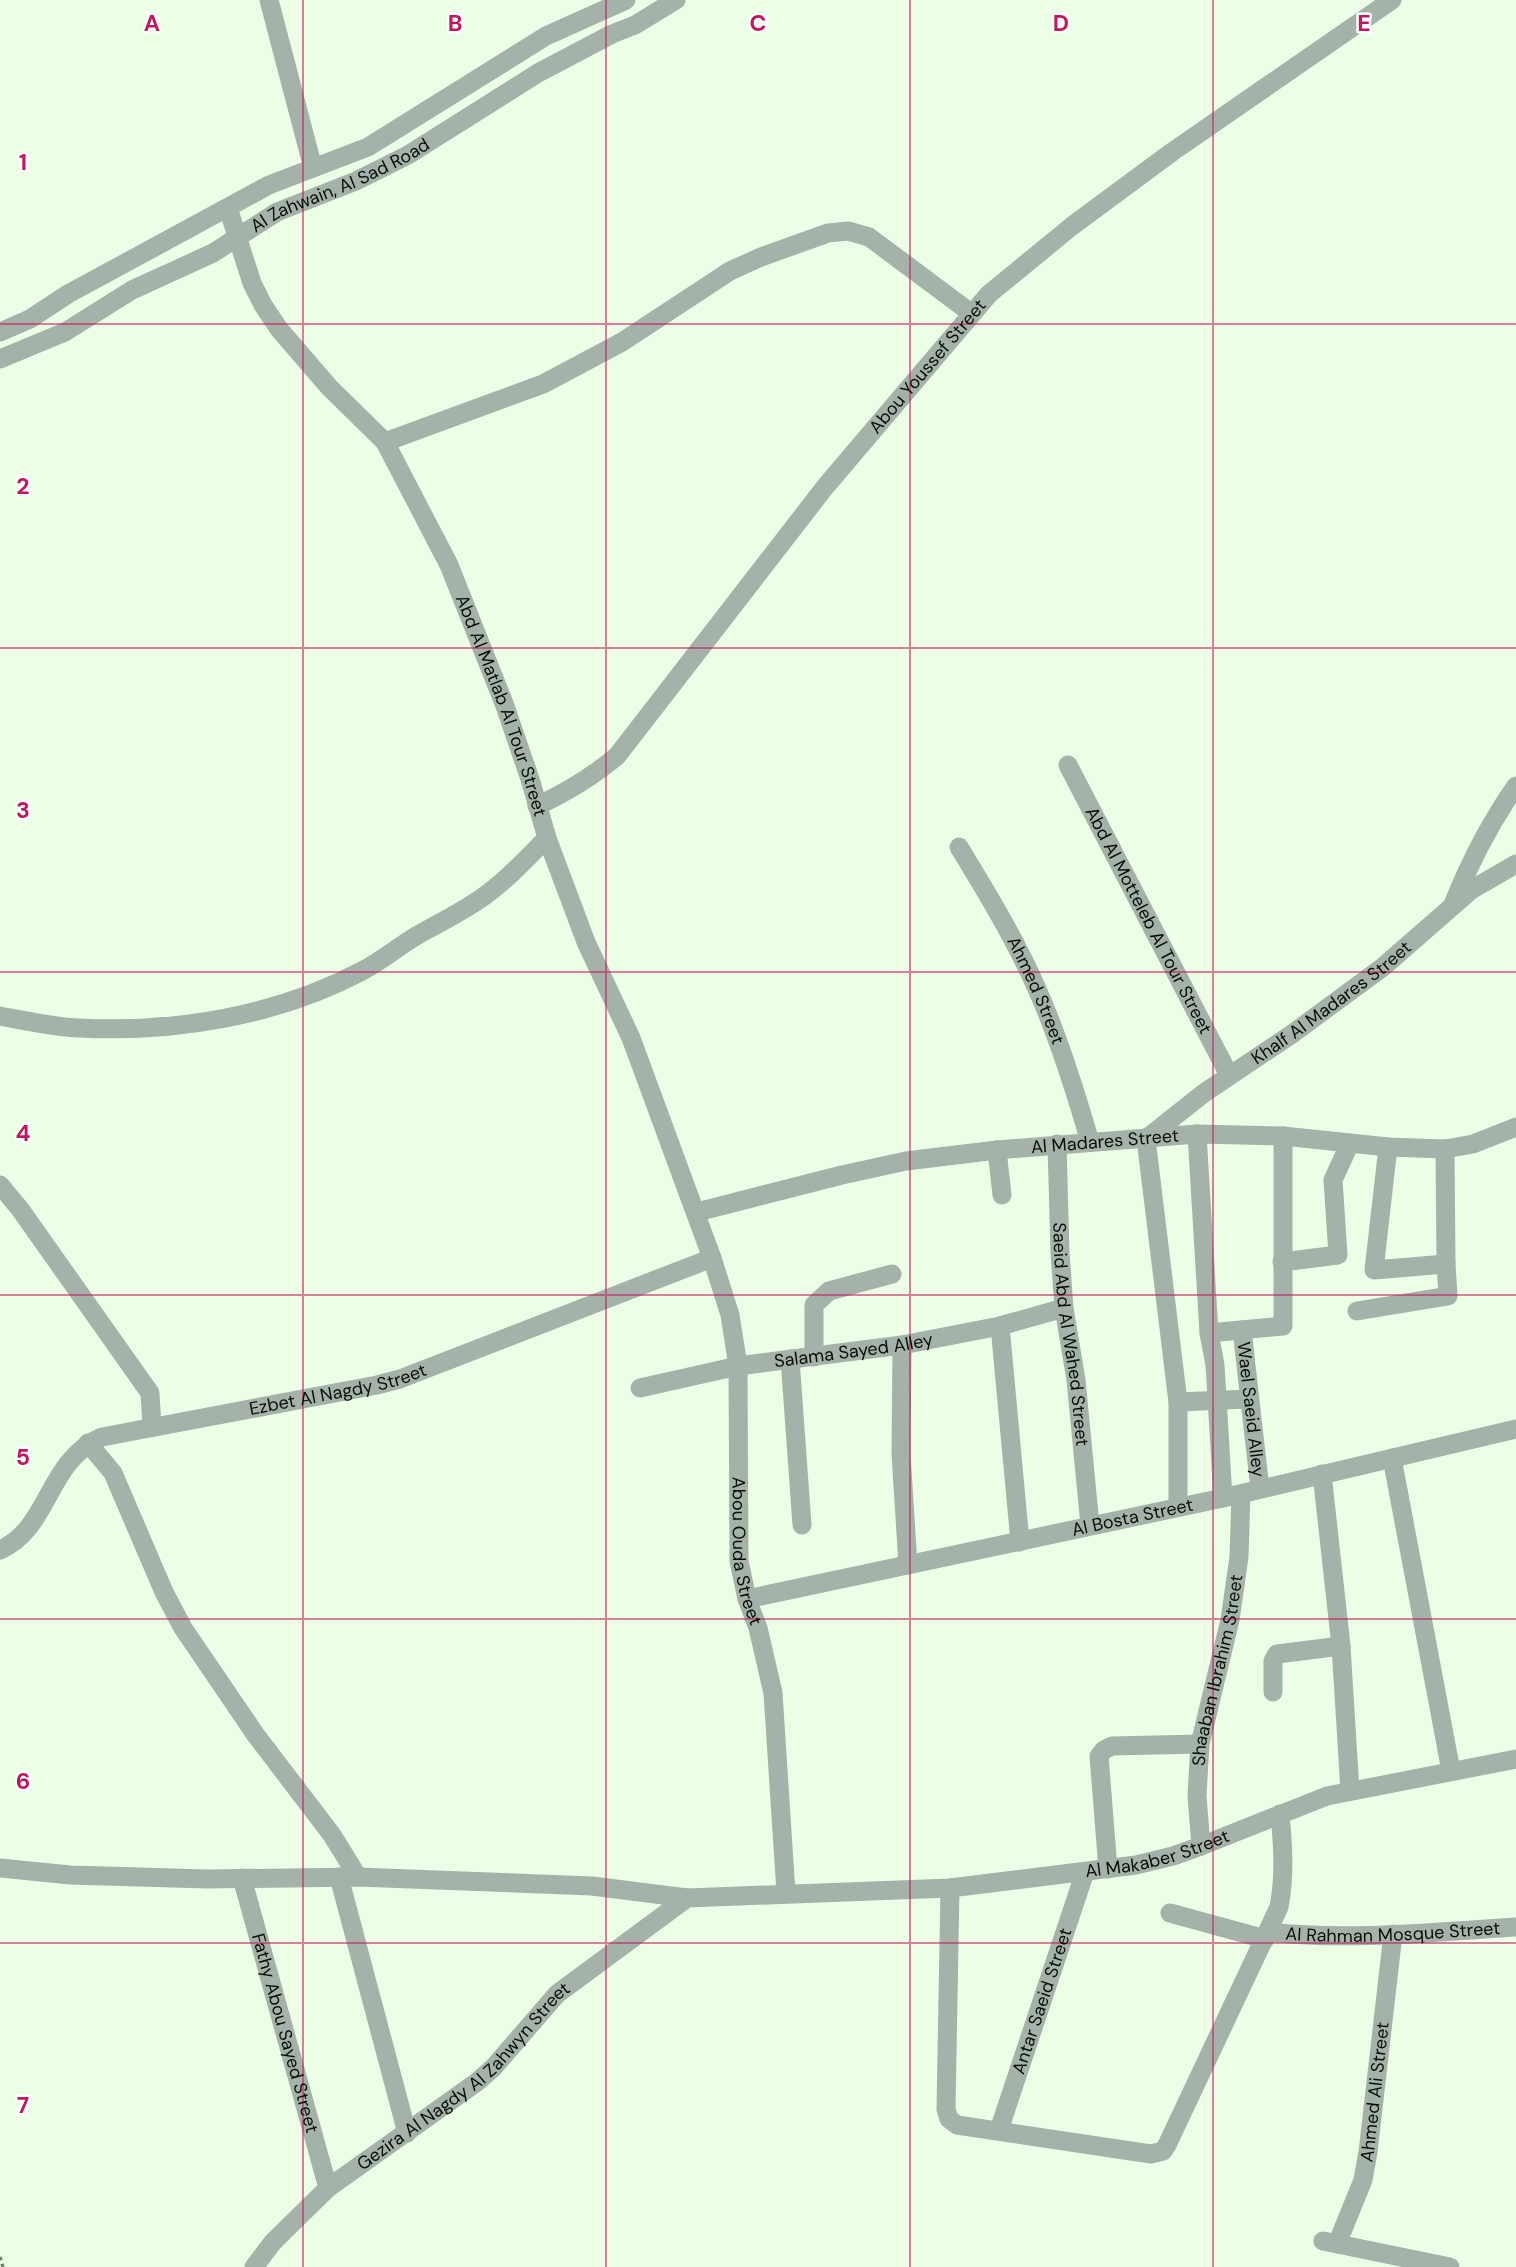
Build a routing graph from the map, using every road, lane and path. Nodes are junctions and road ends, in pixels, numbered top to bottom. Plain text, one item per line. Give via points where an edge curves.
1 (268, 0) edge
2 (626, 0) edge
3 (676, 0) edge
4 (1392, 0) edge
5 (313, 168) junction
6 (228, 208) junction
7 (237, 238) junction
8 (971, 313) junction
9 (0, 332) edge
10 (0, 359) edge
11 (385, 442) junction
12 (1068, 765) dead end
13 (1516, 786) edge
14 (537, 806) junction
15 (547, 838) junction
16 (959, 847) dead end
17 (1516, 864) edge
18 (1453, 904) junction
19 (0, 1016) edge
20 (1229, 1075) junction
21 (1516, 1127) edge
22 (1197, 1134) junction
23 (1283, 1136) junction
24 (1146, 1139) junction
25 (1090, 1142) junction
26 (1350, 1143) junction
27 (1057, 1144) junction
28 (1388, 1147) junction
29 (1445, 1149) junction
30 (997, 1150) junction
31 (0, 1185) edge
32 (1002, 1195) dead end
33 (697, 1212) junction
34 (712, 1258) junction
35 (1282, 1262) junction
36 (1446, 1264) junction
37 (891, 1274) dead end
38 (1064, 1308) junction
39 (1357, 1311) dead end
40 (1000, 1326) junction
41 (1242, 1330) junction
42 (1209, 1334) junction
43 (902, 1345) junction
44 (814, 1357) junction
45 (790, 1359) junction
46 (738, 1366) junction
47 (640, 1388) dead end
48 (1217, 1399) junction
49 (1249, 1399) junction
50 (1178, 1402) junction
51 (152, 1427) junction
52 (1516, 1429) edge
53 (88, 1443) junction
54 (1392, 1458) junction
55 (1322, 1474) junction
56 (1241, 1494) junction
57 (1178, 1507) junction
58 (802, 1525) dead end
59 (1090, 1525) junction
60 (1020, 1542) junction
61 (0, 1550) edge
62 (908, 1565) junction
63 (747, 1599) junction
64 (1341, 1646) junction
65 (1273, 1692) dead end
66 (1200, 1744) junction
67 (1516, 1759) edge
68 (1451, 1771) junction
69 (1350, 1791) junction
70 (1280, 1814) junction
71 (1201, 1846) junction
72 (0, 1868) edge
73 (1108, 1869) junction
74 (1085, 1872) junction
75 (349, 1877) junction
76 (243, 1878) junction
77 (950, 1888) junction
78 (786, 1893) junction
79 (687, 1898) junction
80 (1170, 1913) dead end
81 (1516, 1927) edge
82 (1393, 1934) junction
83 (1267, 1936) junction
84 (999, 2130) junction
85 (407, 2133) junction
86 (328, 2188) junction
87 (0, 2257) edge
88 (3, 2267) edge
89 (254, 2267) edge
90 (1450, 2267) edge

1 - 5 street
2 - 5 street, Al Zahwain, Al Sad Road via 546,36 368,147
3 - 7 street, Al Zahwain, Al Sad Road via 538,73 408,155 277,212
4 - 8 street, Abou Youssef Street via 1095,210 1013,273
5 - 6 street, Al Zahwain, Al Sad Road via 269,184
6 - 7 street, Abd Al Matlab Al Tour Street
6 - 9 street, Al Zahwain, Al Sad Road
7 - 10 street, Al Zahwain, Al Sad Road via 132,290 65,332
7 - 11 street, Abd Al Matlab Al Tour Street via 253,283 279,329 328,387
8 - 11 street via 869,237 848,231 828,233 730,271 622,342 543,384
8 - 14 street, Abou Youssef Street via 825,487 617,756 585,781
11 - 14 street, Abd Al Matlab Al Tour Street via 449,565 505,706
12 - 20 street, Abd Al Motteleb Al Tour Street
13 - 18 street via 1485,833
14 - 15 street, Abd Al Matlab Al Tour Street
15 - 19 street via 480,899 364,970 281,1005 170,1026 115,1030
15 - 33 street, Abd Al Matlab Al Tour Street via 586,942 631,1038
16 - 25 street, Ahmed Street via 1001,916 1037,989 1067,1064
17 - 18 street, Khalf Al Madares Street
18 - 20 street, Khalf Al Madares Street via 1383,967
20 - 24 street, Khalf Al Madares Street
21 - 29 street, Al Madares Street via 1473,1144
22 - 23 street, Al Madares Street
22 - 24 street, Al Madares Street
22 - 42 street
23 - 26 street, Al Madares Street
23 - 35 street
24 - 25 street, Al Madares Street
24 - 50 street
25 - 27 street, Al Madares Street
26 - 28 street, Al Madares Street
26 - 35 street via 1334,1180 1338,1255
27 - 30 street, Al Madares Street
27 - 38 street, Saeid Abd Al Wahed Street
28 - 29 street, Al Madares Street
28 - 36 street via 1374,1270
29 - 36 street
30 - 32 street
30 - 33 street, Al Madares Street via 906,1161
31 - 51 street via 150,1393
33 - 34 street, Abou Ouda Street
34 - 46 street, Abou Ouda Street via 730,1315
34 - 51 street, Ezbet Al Nagdy Street via 400,1379
35 - 41 street via 1283,1326
36 - 39 street via 1448,1296
37 - 44 street via 822,1296 814,1305
38 - 40 street, Salama Sayed Alley
38 - 59 street, Saeid Abd Al Wahed Street via 1082,1428
40 - 43 street, Salama Sayed Alley
40 - 60 street
41 - 42 street
41 - 49 street, Wael Saeid Alley
42 - 48 street
43 - 44 street, Salama Sayed Alley
43 - 62 street via 901,1454
44 - 45 street, Salama Sayed Alley
45 - 46 street, Salama Sayed Alley
45 - 58 street
46 - 47 street, Salama Sayed Alley
46 - 63 street, Abou Ouda Street via 739,1561
48 - 49 street
48 - 50 street
48 - 56 street
49 - 56 street, Wael Saeid Alley
50 - 57 street
51 - 53 street, Ezbet Al Nagdy Street
52 - 54 street, Al Bosta Street
53 - 61 street, Ezbet Al Nagdy Street via 61,1470 27,1531
53 - 75 street via 113,1473 183,1628 332,1835
54 - 55 street, Al Bosta Street
54 - 68 street
55 - 56 street, Al Bosta Street
55 - 64 street
56 - 57 street, Al Bosta Street
56 - 66 street, Shaaban Ibrahim Street via 1239,1557 1230,1619
57 - 59 street, Al Bosta Street
59 - 60 street, Al Bosta Street
60 - 62 street, Al Bosta Street
62 - 63 street, Al Bosta Street
63 - 78 street, Abou Ouda Street via 773,1693
64 - 65 street via 1278,1654 1273,1661
64 - 69 street
66 - 71 street, Shaaban Ibrahim Street via 1197,1796
66 - 73 street via 1112,1746 1101,1752
67 - 68 street, Al Makaber Street
68 - 69 street, Al Makaber Street
69 - 70 street, Al Makaber Street
70 - 71 street, Al Makaber Street
70 - 83 street via 1283,1885
71 - 73 street, Al Makaber Street
72 - 76 street, Al Makaber Street via 70,1875
73 - 74 street, Al Makaber Street
74 - 77 street, Al Makaber Street
74 - 84 street, Antar Saeid Street
75 - 76 street, Al Makaber Street
75 - 79 street, Al Makaber Street via 592,1886
75 - 85 street
76 - 86 street, Fathy Abou Sayed Street
77 - 78 street, Al Makaber Street
77 - 84 street via 946,2114 953,2123
78 - 79 street, Al Makaber Street
79 - 85 street, Gezira Al Nagdy Al Zahwyn Street via 556,1994 493,2068
80 - 83 street
81 - 82 street, Al Rahman Mosque Street
82 - 83 street, Al Rahman Mosque Street
82 - 90 street, Ahmed Ali Street via 1363,2180 1330,2242
83 - 84 street via 1163,2151 1151,2154
85 - 86 street, Gezira Al Nagdy Al Zahwyn Street
86 - 89 street, Gezira Al Nagdy Al Zahwyn Street
87 - 88 path

